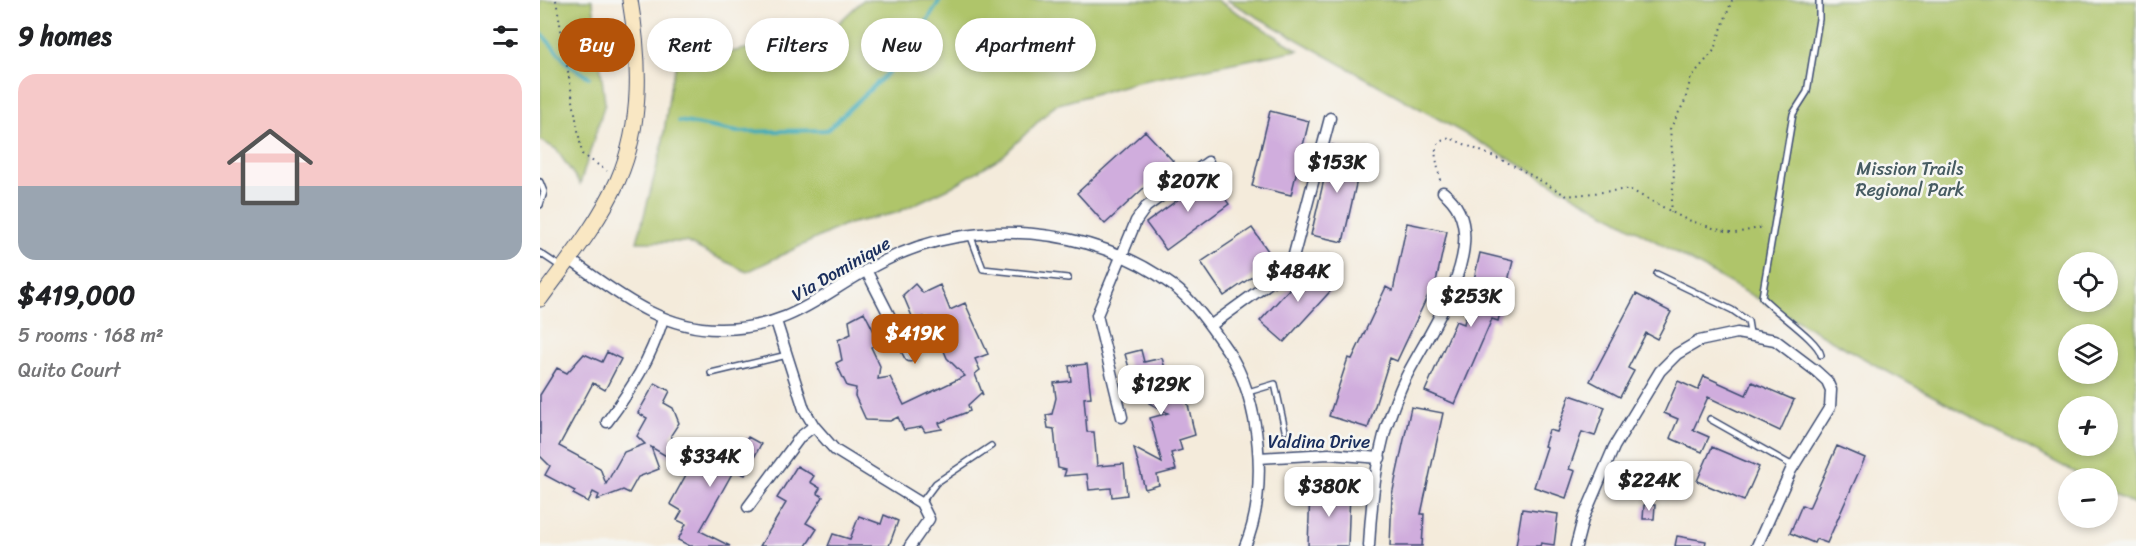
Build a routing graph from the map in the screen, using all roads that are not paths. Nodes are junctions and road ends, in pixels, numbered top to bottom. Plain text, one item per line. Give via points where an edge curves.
1 (630, 0) edge
2 (1819, 0) edge
3 (1330, 117) dead end
4 (1208, 162) dead end
5 (540, 182) edge
6 (1443, 192) road end
7 (540, 205) edge
8 (970, 235) junction
9 (540, 253) edge
10 (1122, 257) junction
11 (566, 264) junction
12 (866, 270) junction
13 (1657, 274) dead end
14 (1068, 278) dead end
15 (540, 299) edge
16 (663, 319) junction
17 (776, 321) junction
18 (1210, 326) junction
19 (1750, 333) junction
20 (787, 355) junction
21 (1821, 355) dead end
22 (910, 356) dead end
23 (711, 373) dead end
24 (1248, 392) junction
25 (1122, 417) dead end
26 (1710, 419) dead end
27 (607, 422) dead end
28 (814, 426) junction
29 (1285, 430) dead end
30 (991, 446) dead end
31 (1259, 458) junction
32 (1380, 458) junction
33 (1793, 466) junction
34 (921, 503) junction
35 (748, 507) dead end
36 (910, 546) edge
37 (1245, 546) edge
38 (1370, 546) edge
39 (1576, 546) edge
40 (1757, 546) edge

1 - 11 main road via 636,40 635,121 619,179
2 - 21 lane via 1807,92 1793,114 1762,297 1815,343
3 - 18 street via 1292,262 1283,273
4 - 10 street via 1146,207
5 - 7 lane via 544,192
6 - 32 street via 1461,212 1465,245 1443,314 1405,378 1386,428
8 - 10 street, Via Dominique via 1058,237
8 - 12 street, Via Dominique via 906,251
8 - 14 lane via 983,269
9 - 11 lane
10 - 18 street, Via Dominique via 1173,285
10 - 25 street via 1097,315
11 - 15 main road
11 - 16 street, Via Dominique
12 - 17 street, Via Dominique via 799,313
12 - 22 street
13 - 19 lane via 1732,310 1748,321
16 - 17 street, Via Dominique via 720,329
16 - 27 street via 638,381
17 - 20 street
18 - 24 street, Via Dominique
19 - 33 street via 1775,340 1830,386 1830,407
19 - 39 street via 1724,334 1699,341 1677,354 1660,371 1614,447 1583,519
20 - 23 lane
20 - 28 street via 804,409
24 - 29 lane via 1275,384
24 - 31 street, Via Dominique
26 - 33 lane
28 - 34 street via 835,450
28 - 35 street via 800,437
30 - 34 lane via 936,483
31 - 32 street, Valdina Drive via 1329,454
31 - 37 street, Via Dominique via 1253,520
32 - 38 street via 1372,500
33 - 40 street
34 - 36 street via 929,519

